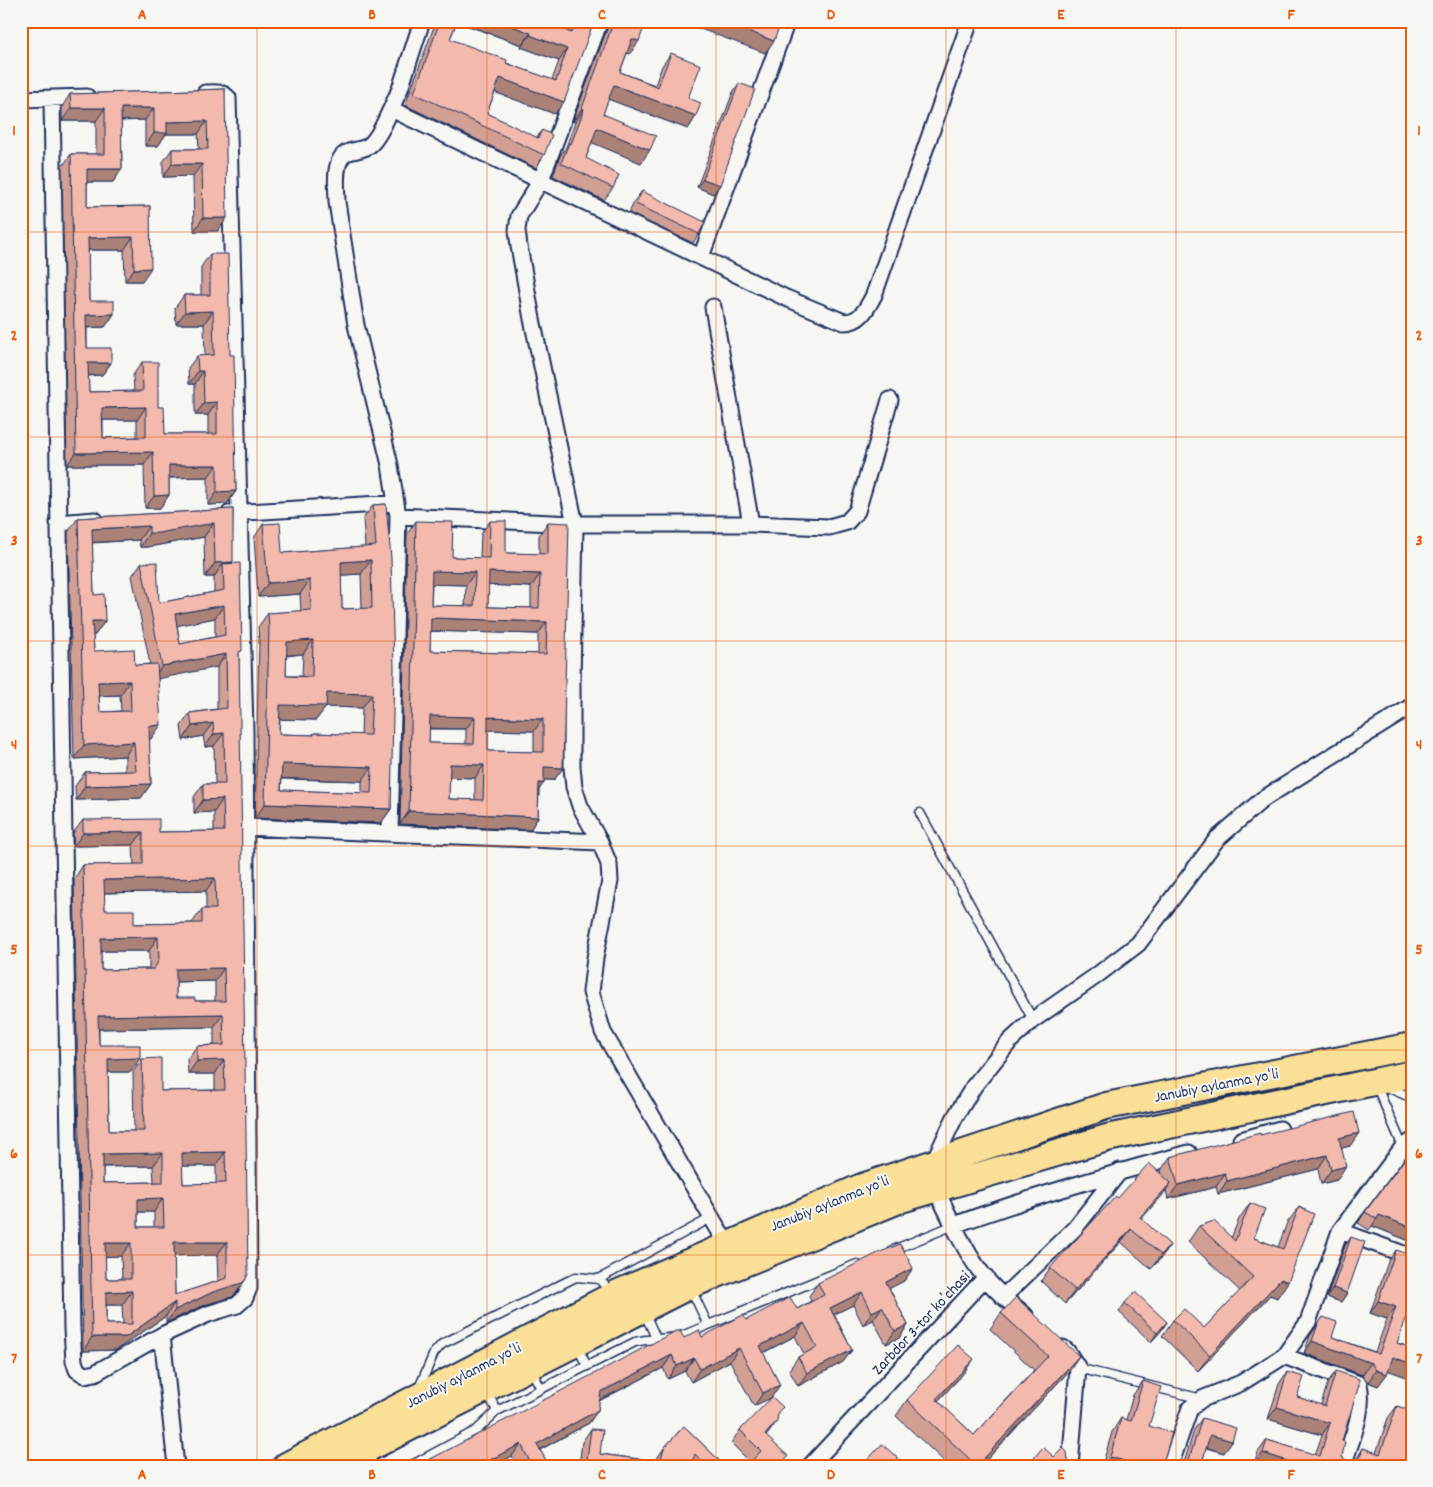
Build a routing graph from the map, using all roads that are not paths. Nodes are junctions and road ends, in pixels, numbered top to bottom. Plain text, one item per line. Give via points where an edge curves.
1 (422, 21) edge
2 (600, 21) edge
3 (787, 21) edge
4 (970, 21) edge
5 (189, 94) edge
6 (101, 97) edge
7 (21, 99) edge
8 (52, 99) junction
9 (391, 109) junction
10 (541, 180) junction
11 (701, 257) junction
12 (713, 307) dead end
13 (890, 400) dead end
14 (397, 509) junction
15 (239, 512) junction
16 (220, 514) edge
17 (106, 520) edge
18 (58, 522) junction
19 (576, 524) junction
20 (751, 524) junction
21 (1412, 706) edge
22 (920, 813) dead end
23 (245, 826) junction
24 (390, 833) junction
25 (600, 842) junction
26 (1033, 1020) junction
27 (1412, 1046) edge
28 (1412, 1074) edge
29 (1374, 1081) junction
30 (1412, 1098) edge
31 (1280, 1129) edge
32 (1224, 1144) edge
33 (1409, 1146) edge
34 (1205, 1149) edge
35 (933, 1163) junction
36 (1120, 1171) junction
37 (936, 1189) junction
38 (711, 1218) junction
39 (954, 1225) junction
40 (1340, 1231) junction
41 (727, 1244) junction
42 (881, 1255) edge
43 (1412, 1257) edge
44 (863, 1262) edge
45 (986, 1277) junction
46 (690, 1285) junction
47 (607, 1287) junction
48 (1004, 1297) junction
49 (642, 1308) junction
50 (708, 1325) junction
51 (1039, 1327) edge
52 (162, 1335) junction
53 (1053, 1339) edge
54 (657, 1340) junction
55 (575, 1342) junction
56 (1284, 1356) junction
57 (528, 1365) junction
58 (587, 1366) junction
59 (1078, 1368) junction
60 (485, 1388) junction
61 (541, 1389) junction
62 (415, 1398) junction
63 (1202, 1399) junction
64 (497, 1411) junction
65 (370, 1457) edge
66 (176, 1466) edge
67 (286, 1466) edge
68 (333, 1466) edge
69 (410, 1466) edge
70 (810, 1466) edge
71 (1070, 1466) edge
72 (1170, 1466) edge
73 (1343, 1466) edge

1 - 9 street
2 - 10 street
3 - 11 street
4 - 11 street via 874,295 864,314 852,322 844,322
5 - 15 street via 219,92 228,98
6 - 8 street
7 - 8 street
8 - 18 street
9 - 10 street
9 - 14 street via 370,145 343,155 340,160 337,202 356,325 390,465
10 - 11 street
10 - 19 street via 519,216 518,246
12 - 20 street
13 - 20 street via 857,511 847,522 829,527
14 - 15 street
14 - 19 street
14 - 24 street
15 - 16 street
15 - 23 street
17 - 18 street
18 - 52 street via 74,1362 77,1370 85,1374 95,1373
19 - 20 street
19 - 25 street via 572,767 580,806
21 - 26 street via 1262,799 1217,839 1138,944
22 - 26 lane
23 - 24 street
23 - 52 street via 249,1288 237,1305
24 - 25 street
25 - 38 street via 609,864 610,881 591,992 603,1032
26 - 35 street via 1010,1041 974,1086
27 - 35 highway, Janubiy aylanma yoʻli via 1106,1106
28 - 29 highway, Janubiy aylanma yoʻli
29 - 30 lane
29 - 33 lane
29 - 37 highway, Janubiy aylanma yoʻli via 1107,1138
31 - 32 street
33 - 40 street
34 - 36 street
35 - 41 highway, Janubiy aylanma yoʻli via 862,1187
36 - 39 street
36 - 48 street via 1075,1228
37 - 39 street, Zarbdor 3-tor koʼchasi
37 - 46 highway, Janubiy aylanma yoʻli via 901,1199
38 - 41 street
38 - 47 lane
39 - 42 lane
39 - 45 street, Zarbdor 3-tor koʼchasi
40 - 43 street
40 - 56 street via 1308,1322
41 - 47 highway, Janubiy aylanma yoʻli
44 - 50 lane
45 - 48 street
45 - 70 street, Zarbdor 3-tor koʼchasi
46 - 49 highway, Janubiy aylanma yoʻli
46 - 50 lane
47 - 62 highway, Janubiy aylanma yoʻli
47 - 62 lane via 576,1277 442,1344 434,1353
48 - 51 street
49 - 54 lane
49 - 55 highway, Janubiy aylanma yoʻli
50 - 54 lane via 670,1339
52 - 66 street
53 - 59 street via 1068,1352
54 - 58 lane via 635,1342
55 - 57 highway, Janubiy aylanma yoʻli
55 - 58 lane
56 - 63 street via 1241,1383
56 - 73 street via 1360,1384 1360,1411
57 - 60 highway, Janubiy aylanma yoʻli
57 - 61 lane
58 - 61 lane
59 - 63 lane
59 - 71 street
60 - 64 lane
60 - 65 highway, Janubiy aylanma yoʻli
61 - 64 lane
62 - 67 highway, Janubiy aylanma yoʻli
63 - 72 street via 1190,1408
64 - 69 lane via 477,1430
65 - 68 highway, Janubiy aylanma yoʻli

